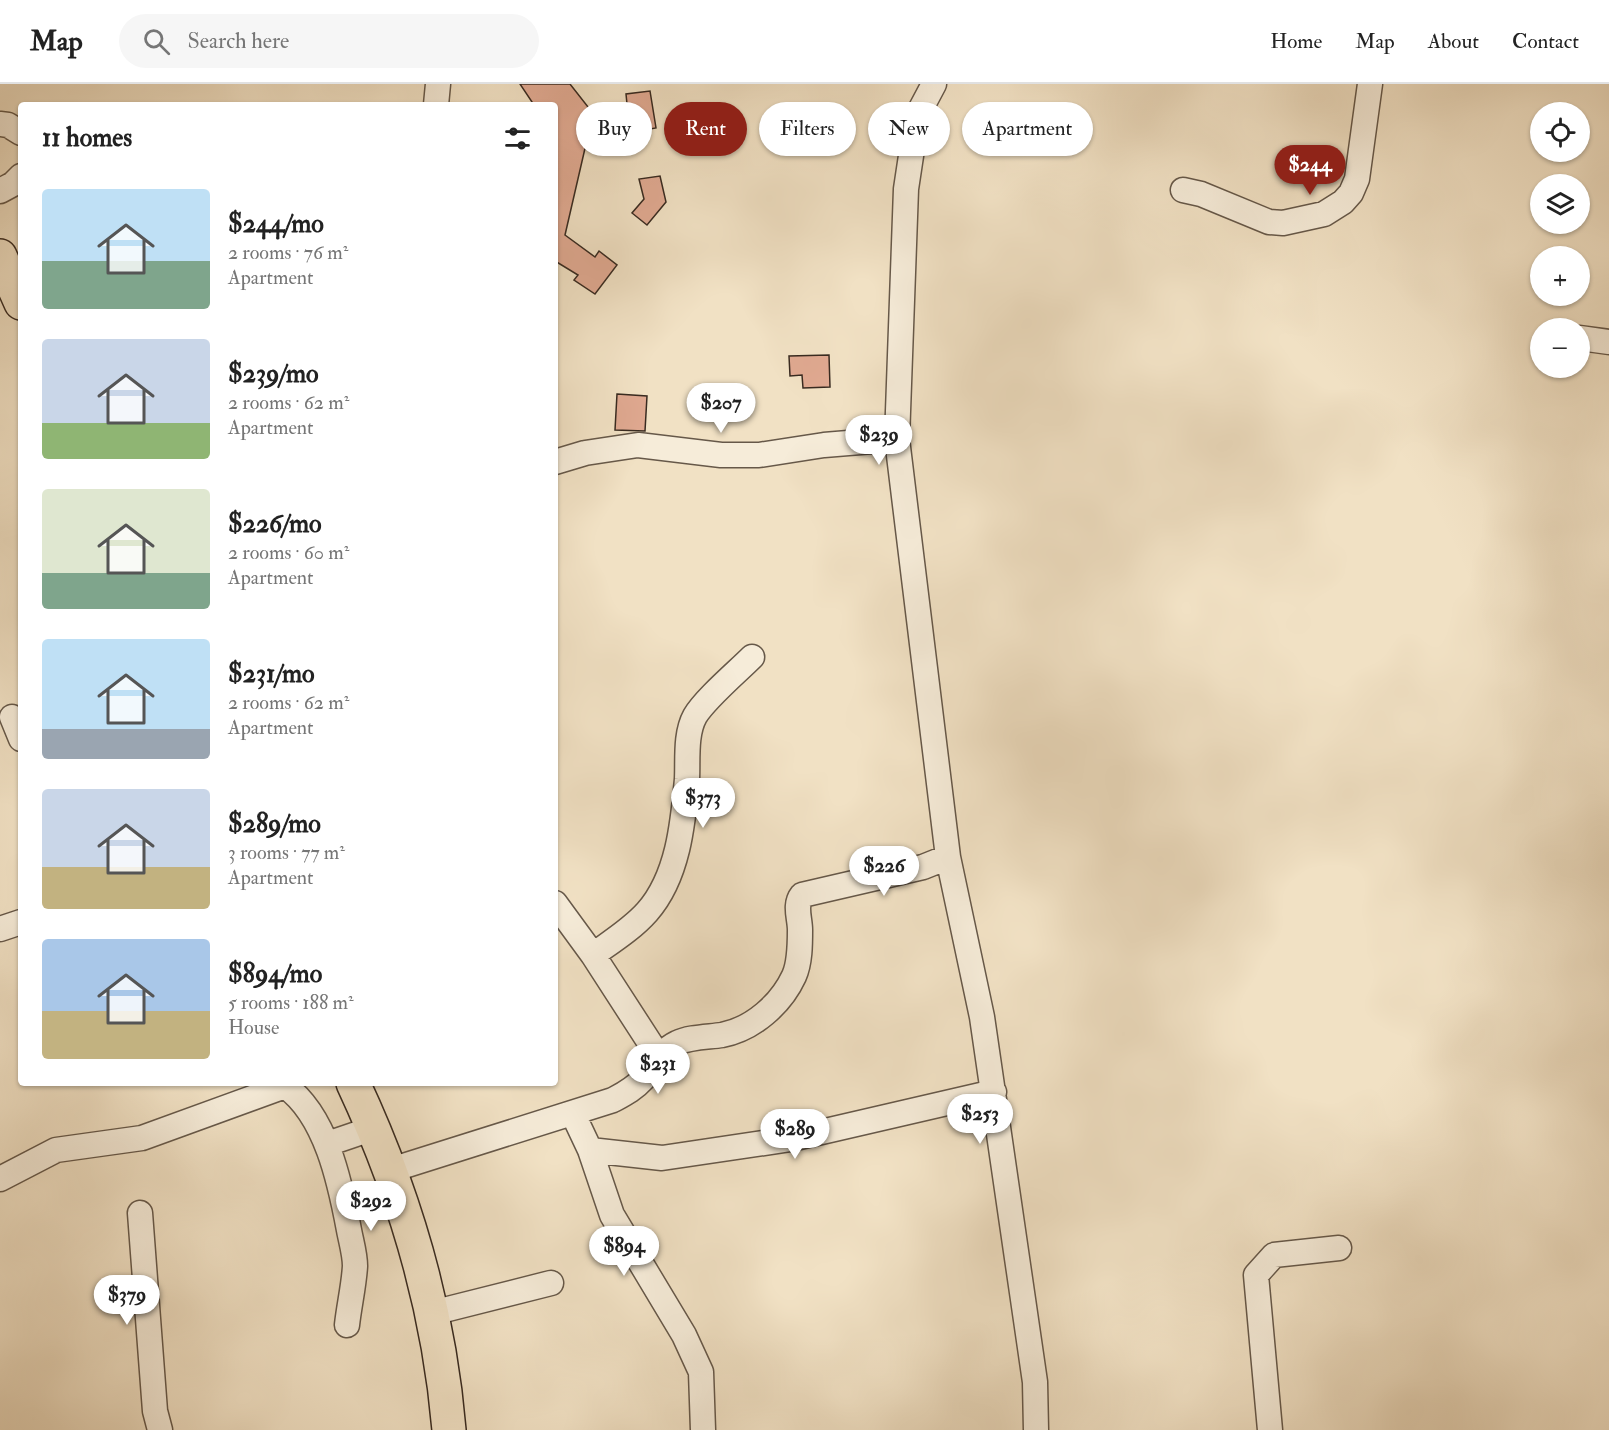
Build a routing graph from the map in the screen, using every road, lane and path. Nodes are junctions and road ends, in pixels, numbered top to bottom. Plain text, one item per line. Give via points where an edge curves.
1 (438, 84) edge
2 (934, 84) edge
3 (1370, 84) edge
4 (436, 102) edge
5 (0, 124) edge
6 (18, 132) edge
7 (18, 179) edge
8 (1183, 189) dead end
9 (0, 191) edge
10 (0, 256) edge
11 (18, 296) edge
12 (1590, 339) edge
13 (1609, 342) edge
14 (897, 439) junction
15 (558, 461) edge
16 (752, 657) dead end
17 (948, 857) junction
18 (558, 907) edge
19 (18, 923) edge
20 (0, 929) edge
21 (593, 955) junction
22 (659, 1057) junction
23 (354, 1086) edge
24 (994, 1092) junction
25 (573, 1114) junction
26 (374, 1128) junction
27 (327, 1144) junction
28 (590, 1150) junction
29 (391, 1170) junction
30 (0, 1179) edge
31 (140, 1213) dead end
32 (1339, 1248) dead end
33 (551, 1283) dead end
34 (432, 1314) junction
35 (347, 1325) dead end
36 (160, 1430) edge
37 (449, 1430) edge
38 (703, 1430) edge
39 (1036, 1430) edge
40 (1270, 1430) edge

1 - 4 street
2 - 14 street via 917,116 906,189
3 - 8 street via 1357,179 1343,202 1324,214 1283,223 1269,222
5 - 6 street
7 - 9 street
10 - 11 highway
12 - 13 street
14 - 15 street via 759,455 721,455 638,445
14 - 17 street
16 - 21 street via 695,717 690,730 680,840 657,899 646,913
17 - 22 street via 922,867 802,895 798,905 800,929 795,973 777,1003 740,1030 678,1042
17 - 24 street
18 - 21 street
19 - 20 street
21 - 22 street
22 - 25 street via 635,1088 613,1101
23 - 26 highway
24 - 28 street via 791,1139 662,1158
24 - 39 street via 1035,1382
25 - 28 street
25 - 29 street
26 - 27 street
26 - 29 highway
27 - 30 street via 311,1113 285,1086 142,1138 56,1150
27 - 35 street via 345,1206 355,1264
28 - 38 street via 612,1215 684,1335 701,1372
29 - 34 highway
31 - 36 street via 155,1412
32 - 40 street via 1274,1255 1256,1275
33 - 34 street
34 - 37 highway via 445,1381

